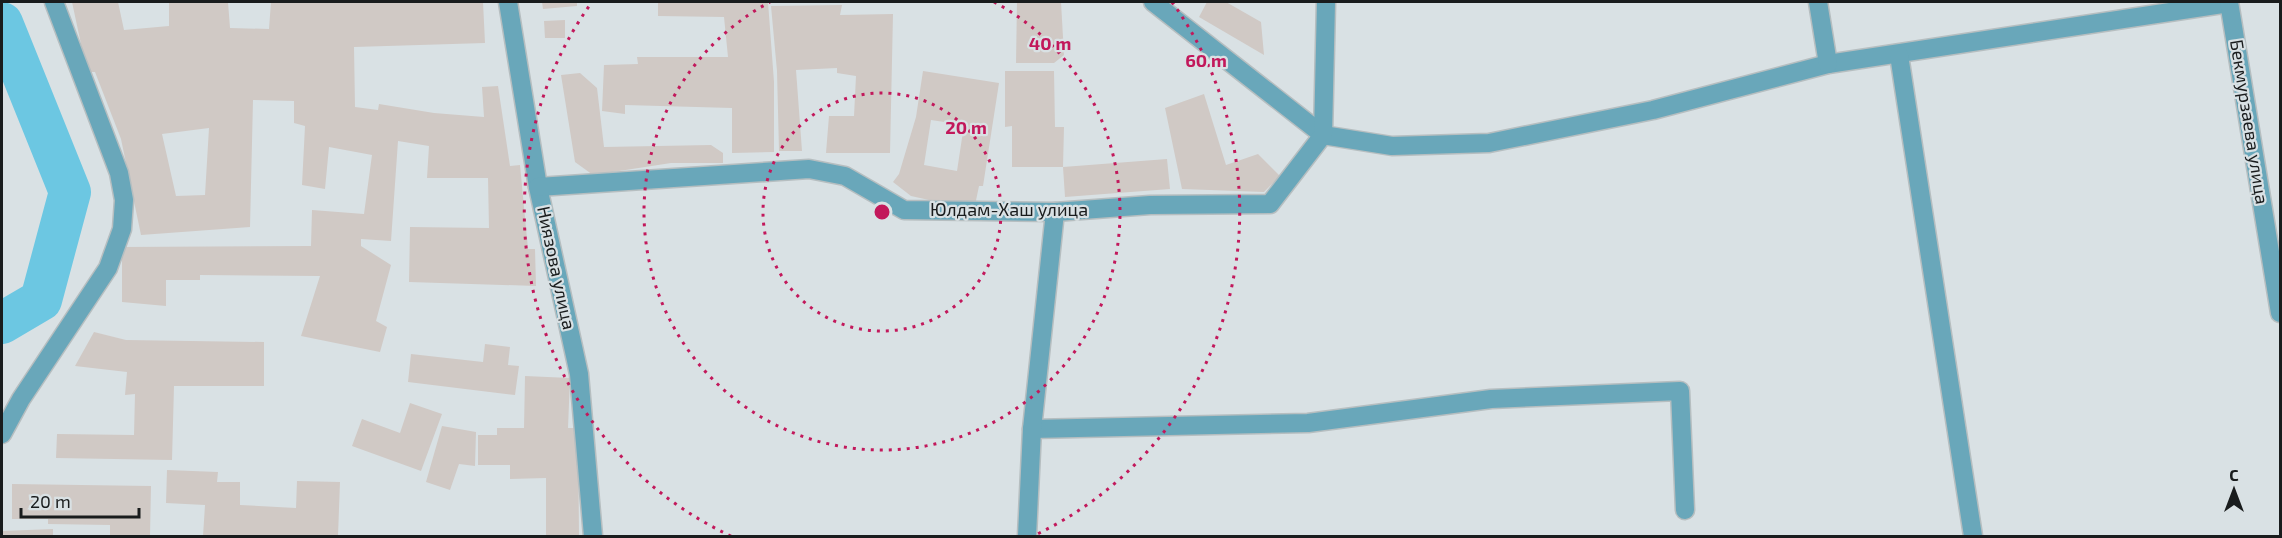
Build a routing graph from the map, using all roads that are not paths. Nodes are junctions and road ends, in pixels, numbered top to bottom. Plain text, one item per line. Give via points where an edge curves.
1 (54, 2) edge
2 (508, 2) edge
3 (1153, 2) edge
4 (1326, 2) edge
5 (1818, 2) edge
6 (2229, 2) edge
7 (1899, 55) junction
8 (1828, 64) junction
9 (1323, 135) junction
10 (538, 187) junction
11 (1055, 212) junction
12 (2280, 313) edge
13 (1032, 429) junction
14 (2, 434) edge
15 (1685, 510) dead end
16 (593, 537) edge
17 (1027, 537) edge
18 (1973, 537) edge

1 - 14 street via 118,173 124,200 122,230 108,268
2 - 10 street, Ниязова улица
3 - 9 street
4 - 9 street
5 - 8 street
6 - 7 street
6 - 12 street, Бекмурзаева улица
7 - 8 street
7 - 18 street
8 - 9 street via 1653,110 1489,143 1392,146
9 - 11 street, Юлдам-Хаш улица via 1269,204 1150,205
10 - 11 street, Юлдам-Хаш улица via 809,169 845,177 904,210
10 - 16 street, Ниязова улица via 579,374
11 - 13 street
13 - 15 street via 1308,423 1491,399 1680,391
13 - 17 street

